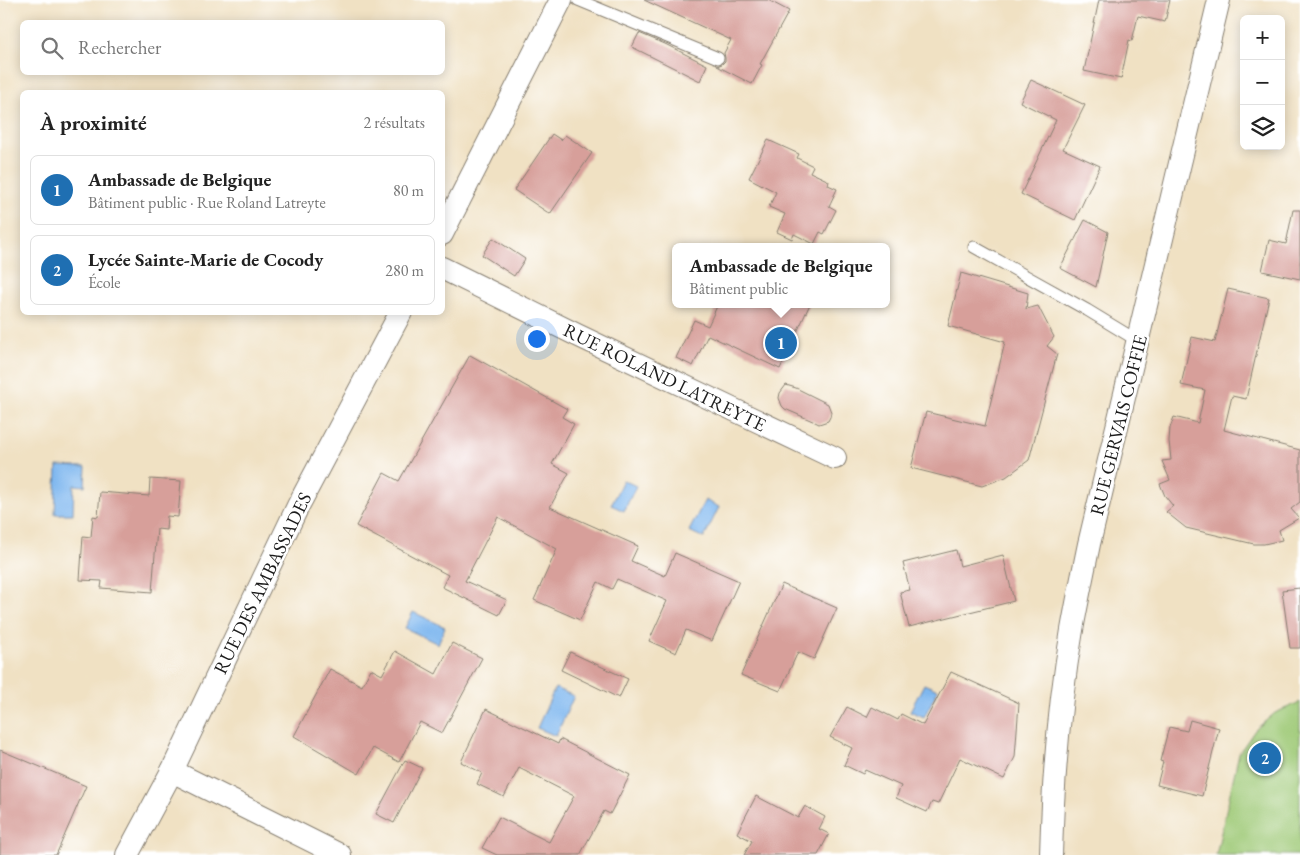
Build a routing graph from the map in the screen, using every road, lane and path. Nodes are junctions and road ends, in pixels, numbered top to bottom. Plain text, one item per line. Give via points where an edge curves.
1 (561, 0) edge
2 (578, 0) edge
3 (1219, 0) edge
4 (718, 58) dead end
5 (445, 228) edge
6 (974, 247) dead end
7 (445, 269) edge
8 (400, 315) edge
9 (1138, 341) junction
10 (835, 458) dead end
11 (172, 771) junction
12 (127, 855) edge
13 (340, 855) edge
14 (1051, 855) edge

1 - 5 street
2 - 4 lane
3 - 9 street, RUE GERVAIS COFFIE
6 - 9 lane
7 - 10 street, RUE ROLAND LATREYTE
8 - 11 street, RUE DES AMBASSADES via 298,506
9 - 14 street, RUE GERVAIS COFFIE via 1089,544 1072,631 1058,731
11 - 12 street, RUE DES AMBASSADES
11 - 13 street

